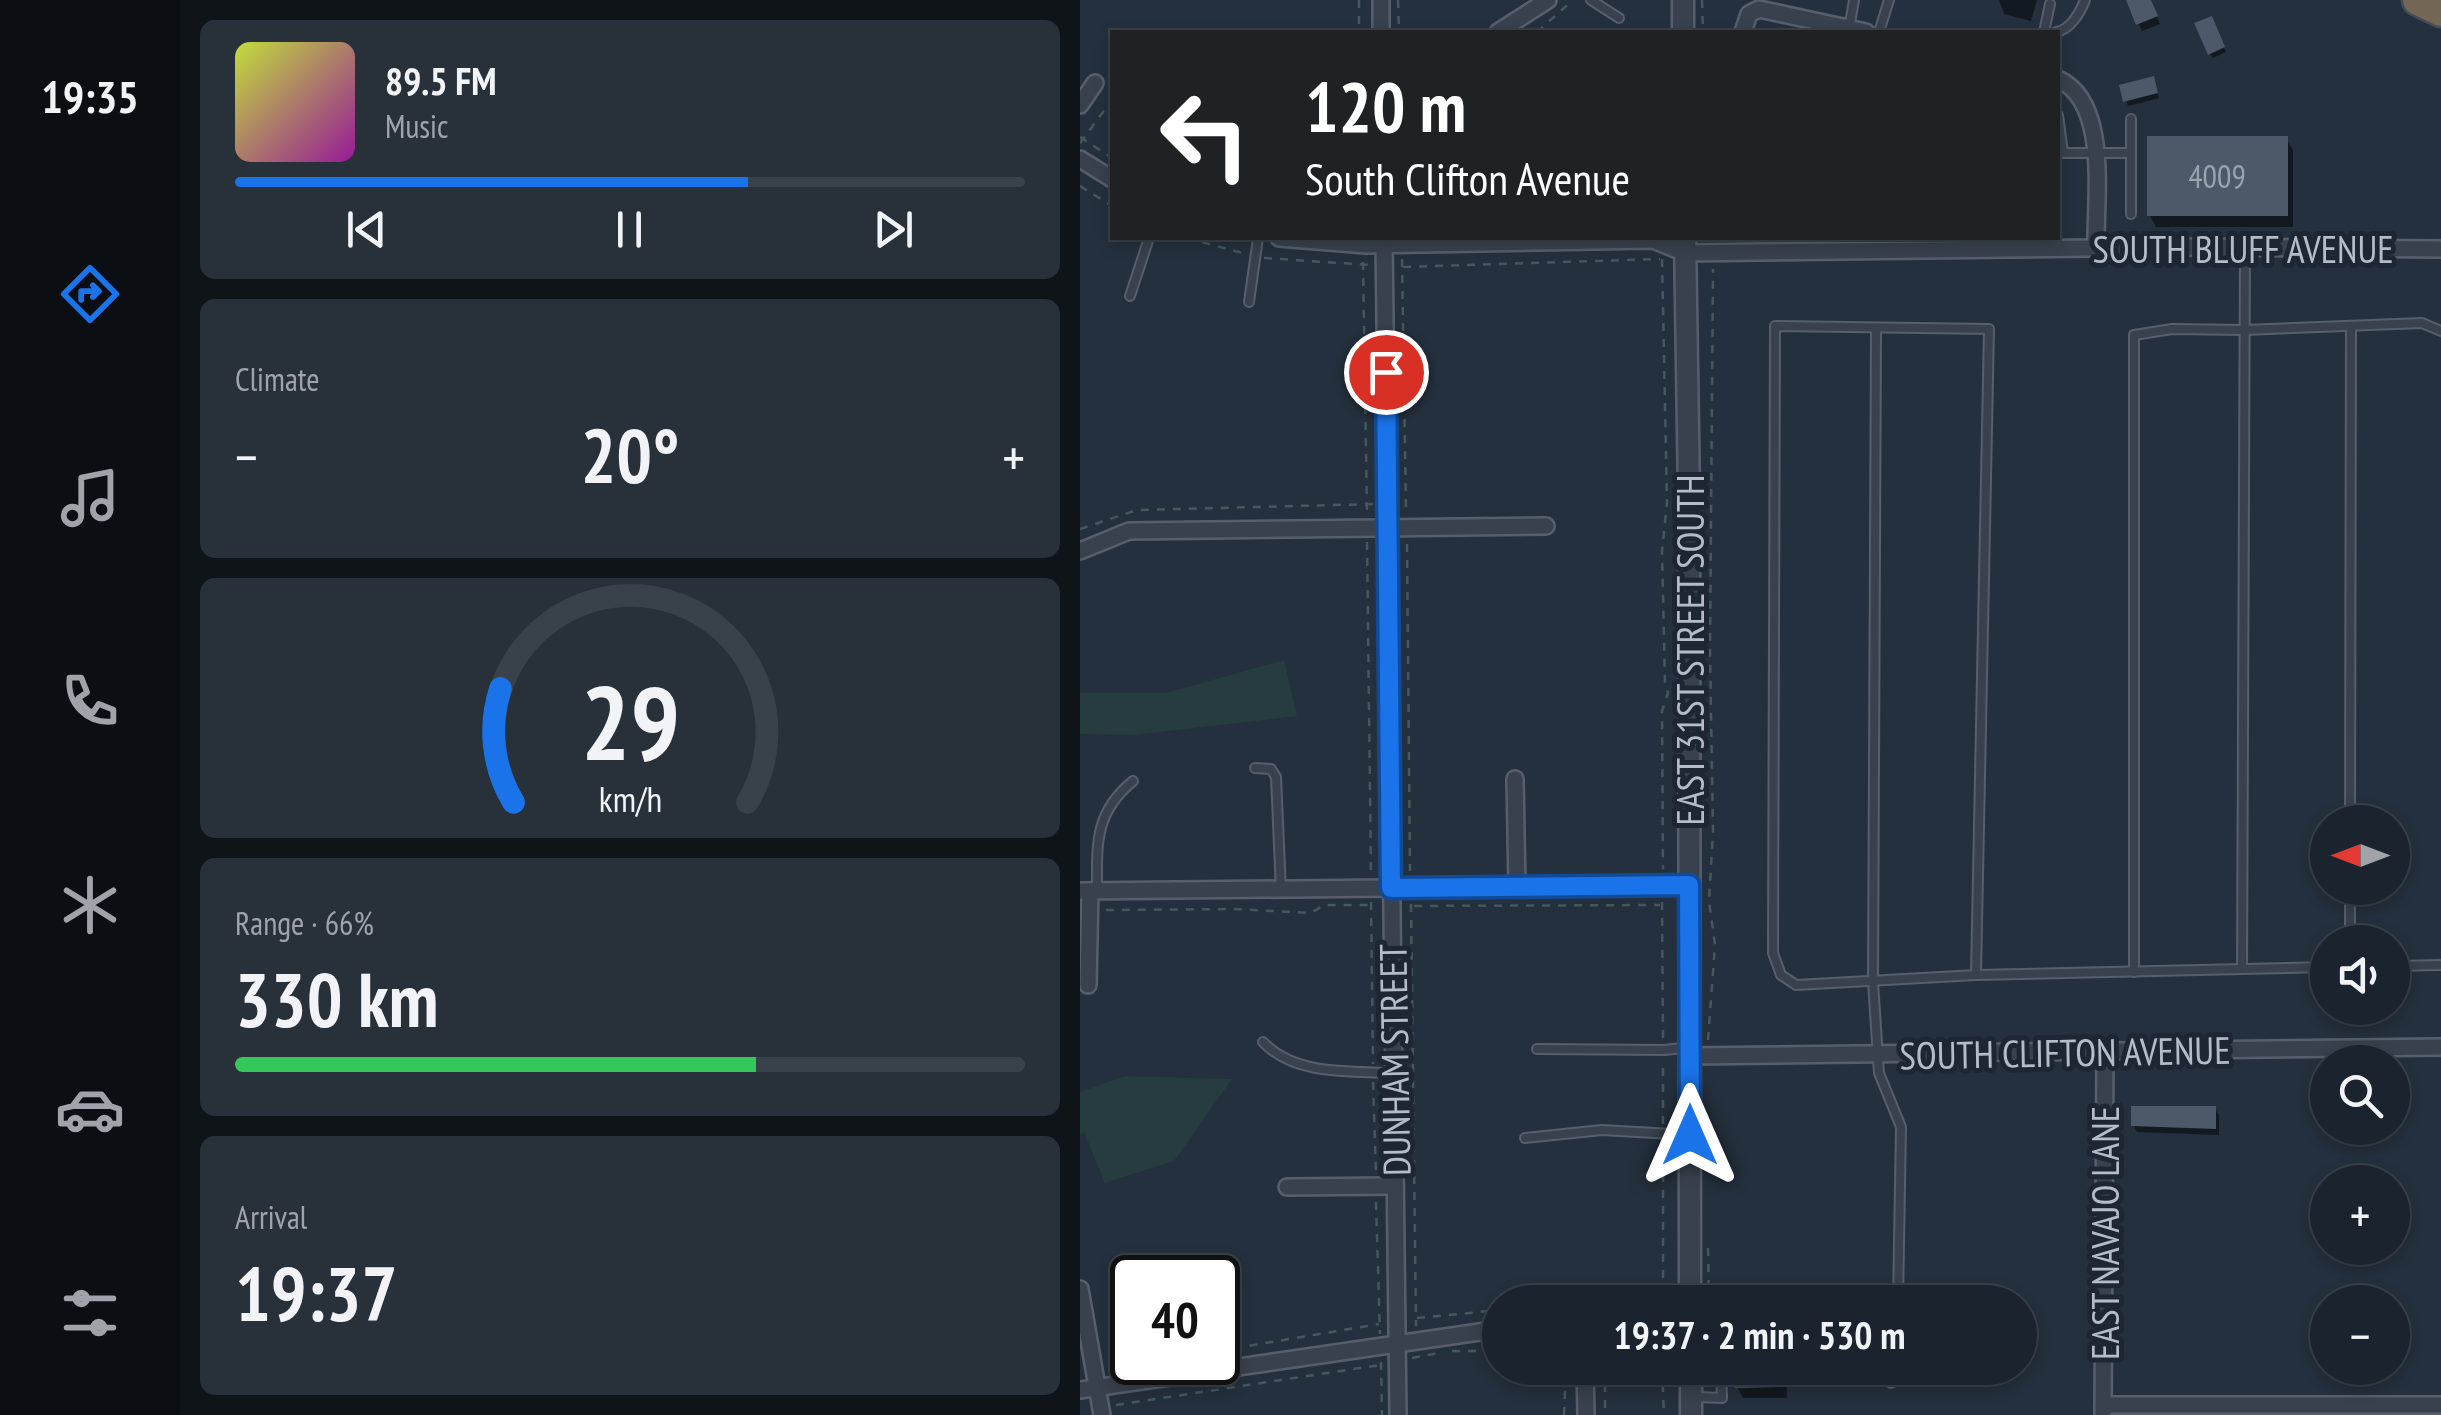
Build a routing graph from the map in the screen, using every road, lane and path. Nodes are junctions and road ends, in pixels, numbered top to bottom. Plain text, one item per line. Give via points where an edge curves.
1 (1359, 0) edge
2 (1381, 0) edge
3 (1398, 0) edge
4 (1548, 0) edge
5 (1574, 0) edge
6 (1591, 0) edge
7 (1683, 0) edge
8 (1702, 0) edge
9 (1854, 0) edge
10 (1889, 0) edge
11 (2085, 0) edge
12 (2418, 0) edge
13 (2050, 4) dead end
14 (2441, 10) edge
15 (1619, 18) dead end
16 (1359, 30) edge
17 (1381, 30) edge
18 (1398, 30) edge
19 (1501, 30) edge
20 (1539, 30) edge
21 (1684, 30) edge
22 (1703, 30) edge
23 (1743, 30) edge
24 (1854, 30) edge
25 (1858, 30) edge
26 (1880, 30) edge
27 (2044, 30) edge
28 (2060, 31) edge
29 (2060, 80) edge
30 (1095, 83) dead end
31 (1110, 103) edge
32 (1080, 106) edge
33 (2131, 119) dead end
34 (2060, 130) edge
35 (1081, 140) edge
36 (2095, 152) junction
37 (2131, 153) junction
38 (1110, 157) edge
39 (1080, 159) edge
40 (1110, 177) edge
41 (1080, 186) edge
42 (1110, 205) edge
43 (2131, 214) dead end
44 (1148, 240) edge
45 (1192, 240) edge
46 (1258, 240) edge
47 (1307, 240) edge
48 (1384, 241) edge
49 (1362, 244) junction
50 (1402, 244) junction
51 (1685, 245) edge
52 (1734, 245) edge
53 (1783, 245) edge
54 (2096, 248) junction
55 (2246, 248) junction
56 (2441, 249) edge
57 (1712, 252) junction
58 (1256, 256) junction
59 (1363, 265) junction
60 (1385, 266) junction
61 (1402, 267) junction
62 (1130, 296) dead end
63 (1248, 302) dead end
64 (2352, 327) junction
65 (1876, 328) junction
66 (2244, 330) junction
67 (2441, 331) edge
68 (1387, 504) junction
69 (1366, 505) junction
70 (1546, 526) dead end
71 (1387, 527) junction
72 (1406, 527) junction
73 (1080, 528) edge
74 (1367, 528) junction
75 (1080, 551) edge
76 (1256, 768) dead end
77 (1515, 779) dead end
78 (1133, 780) dead end
79 (2350, 805) edge
80 (1689, 885) junction
81 (1662, 886) junction
82 (1517, 887) junction
83 (1410, 888) junction
84 (1089, 891) edge
85 (1280, 891) junction
86 (1371, 897) junction
87 (1391, 897) junction
88 (1662, 906) junction
89 (1089, 910) junction
90 (2441, 965) edge
91 (2410, 966) edge
92 (2310, 967) edge
93 (2242, 969) junction
94 (2134, 972) junction
95 (1976, 975) junction
96 (1873, 982) junction
97 (1088, 985) dead end
98 (1263, 1042) dead end
99 (2441, 1048) edge
100 (1537, 1049) dead end
101 (1664, 1050) junction
102 (2105, 1051) junction
103 (1695, 1053) junction
104 (1879, 1054) junction
105 (1373, 1072) junction
106 (1394, 1073) junction
107 (1663, 1134) junction
108 (1690, 1135) junction
109 (1526, 1138) dead end
110 (1376, 1186) junction
111 (1395, 1186) junction
112 (1287, 1187) dead end
113 (1708, 1248) dead end
114 (1663, 1285) edge
115 (1690, 1285) edge
116 (1709, 1285) edge
117 (1898, 1285) edge
118 (1080, 1288) edge
119 (1482, 1312) edge
120 (1416, 1318) junction
121 (1397, 1321) junction
122 (1380, 1324) junction
123 (1482, 1331) edge
124 (1416, 1340) junction
125 (1398, 1342) junction
126 (1380, 1345) junction
127 (1240, 1347) edge
128 (1482, 1351) edge
129 (1398, 1361) junction
130 (1110, 1367) edge
131 (1095, 1370) junction
132 (1565, 1385) edge
133 (1586, 1385) edge
134 (1605, 1385) edge
135 (1663, 1385) edge
136 (1722, 1385) edge
137 (1098, 1387) junction
138 (1080, 1390) edge
139 (2441, 1405) edge
140 (1691, 1406) edge
141 (2103, 1410) edge
142 (1102, 1411) edge
143 (1382, 1415) edge
144 (1398, 1415) edge
145 (1564, 1415) edge
146 (1586, 1415) edge
147 (1605, 1415) edge
148 (1664, 1415) edge

1 - 16 path
2 - 17 street
3 - 18 path
4 - 19 street
5 - 20 path
6 - 15 lane
7 - 21 street
8 - 22 path
9 - 25 lane
10 - 26 lane
11 - 28 lane
12 - 14 highway
13 - 27 lane
23 - 24 street via 1754,11 1777,11
29 - 36 street via 2089,110
30 - 32 street
31 - 35 path
33 - 37 lane
34 - 36 lane via 2063,153
35 - 38 path
36 - 37 lane
36 - 54 street
37 - 43 lane
39 - 40 street
41 - 42 path
44 - 62 lane
45 - 58 path
46 - 58 lane
47 - 49 street, SOUTH BLUFF AVENUE
48 - 49 street, SOUTH BLUFF AVENUE
48 - 50 street, SOUTH BLUFF AVENUE
48 - 60 street, DUNHAM STREET
49 - 59 path
50 - 51 street, SOUTH BLUFF AVENUE
50 - 61 path
51 - 57 street, SOUTH BLUFF AVENUE
51 - 80 street, EAST 31ST STREET SOUTH
52 - 53 street, SOUTH BLUFF AVENUE
52 - 57 street, SOUTH BLUFF AVENUE
53 - 54 street, SOUTH BLUFF AVENUE
54 - 55 street, SOUTH BLUFF AVENUE
55 - 56 street, SOUTH BLUFF AVENUE
55 - 66 lane
57 - 103 path via 1709,901 1715,946
58 - 59 path
58 - 63 lane
59 - 60 path
59 - 69 path
60 - 68 street, DUNHAM STREET
61 - 72 path
61 - 81 path via 1662,259 1668,692 1662,711
64 - 66 lane
64 - 67 lane via 2422,323
64 - 79 lane
65 - 95 lane via 1989,328
65 - 96 lane
65 - 96 lane via 1775,326 1773,953 1781,976 1796,985
66 - 93 lane
66 - 94 lane via 2172,328 2134,335
68 - 69 path
68 - 71 street, DUNHAM STREET
69 - 73 path via 1136,510
69 - 74 path
70 - 72 street
71 - 72 street
71 - 74 street
71 - 87 street, DUNHAM STREET
72 - 83 path
74 - 75 street via 1128,530
74 - 86 path
76 - 85 lane via 1276,777
77 - 82 street
78 - 84 lane via 1109,804
80 - 81 street
80 - 103 street, EAST 31ST STREET SOUTH
81 - 82 street
81 - 88 path
82 - 83 street
83 - 87 street
84 - 85 street
84 - 89 street
85 - 86 street
86 - 87 street
86 - 87 path
86 - 89 path via 1324,904 1312,913
86 - 105 path
87 - 106 street, DUNHAM STREET
88 - 101 path
88 - 120 path via 1411,906
89 - 97 street
90 - 91 lane
92 - 93 lane
93 - 94 lane
94 - 95 lane
95 - 96 lane
96 - 104 lane
98 - 105 lane via 1296,1064
99 - 102 street, SOUTH CLIFTON AVENUE
100 - 101 lane
101 - 103 lane
101 - 107 path
102 - 104 street, SOUTH CLIFTON AVENUE
102 - 141 street, EAST NAVAJO LANE
103 - 104 street, SOUTH CLIFTON AVENUE
103 - 108 street, EAST 31ST STREET SOUTH
104 - 117 lane via 1881,1081 1901,1127
105 - 106 lane
105 - 110 path
106 - 111 street, DUNHAM STREET
107 - 108 lane
107 - 109 lane via 1602,1130
107 - 114 path
108 - 115 street, EAST 31ST STREET SOUTH
110 - 111 street
110 - 112 street
110 - 122 path
111 - 121 street, DUNHAM STREET
113 - 116 path
118 - 131 street
119 - 120 path
120 - 121 path
120 - 124 path
121 - 125 street, DUNHAM STREET
122 - 126 path
122 - 127 path
123 - 124 street
124 - 125 street
125 - 126 street
125 - 129 street, DUNHAM STREET
126 - 137 street
128 - 129 path
129 - 144 street, DUNHAM STREET
130 - 131 path
131 - 137 street
132 - 145 path
133 - 146 street
134 - 147 path
135 - 148 path
136 - 140 lane via 1722,1398
137 - 138 street
137 - 142 street
139 - 141 street
142 - 143 path via 1381,1364

